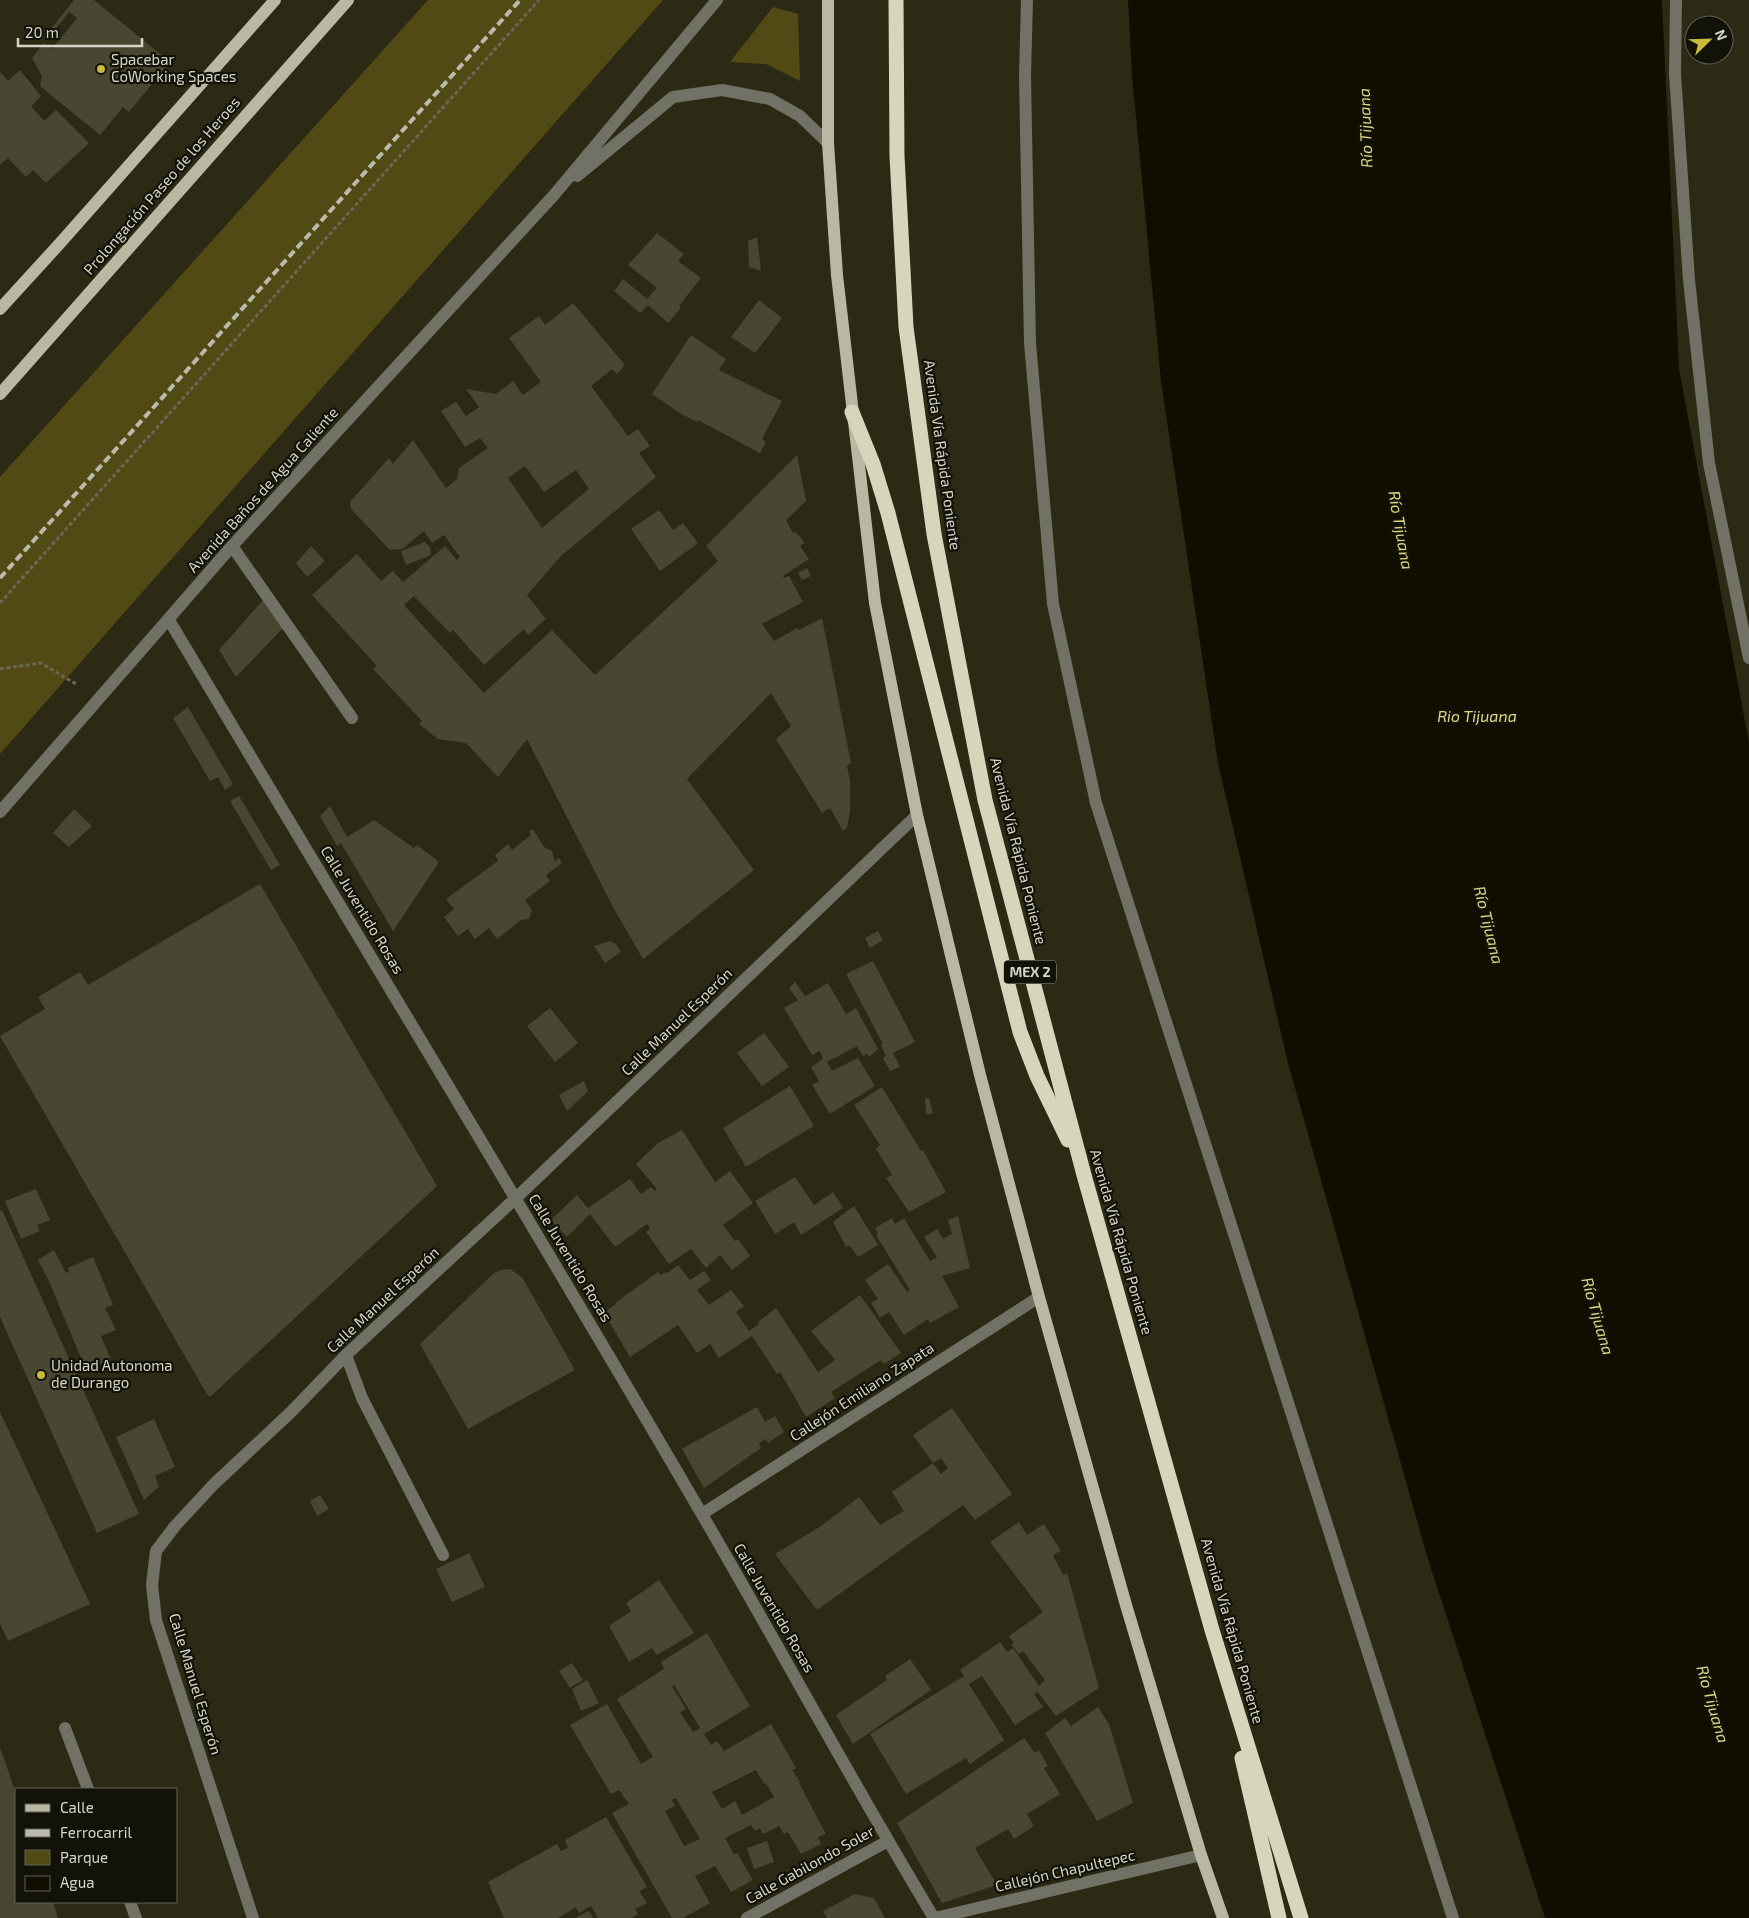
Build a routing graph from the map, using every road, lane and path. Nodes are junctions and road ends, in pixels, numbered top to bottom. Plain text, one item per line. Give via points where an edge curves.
1 (275, 0) edge
2 (348, 0) edge
3 (539, 0) edge
4 (717, 0) edge
5 (828, 0) edge
6 (896, 0) edge
7 (1027, 0) edge
8 (1676, 0) edge
9 (828, 143) junction
10 (554, 195) junction
11 (0, 308) edge
12 (0, 394) edge
13 (852, 412) junction
14 (232, 546) junction
15 (0, 603) edge
16 (169, 620) junction
17 (1749, 658) edge
18 (0, 669) edge
19 (100, 698) junction
20 (352, 718) dead end
21 (0, 812) edge
22 (917, 815) junction
23 (1084, 1174) junction
24 (516, 1198) junction
25 (1039, 1297) junction
26 (346, 1355) junction
27 (702, 1514) junction
28 (443, 1555) dead end
29 (1212, 1630) junction
30 (65, 1728) dead end
31 (88, 1788) edge
32 (888, 1841) junction
33 (1201, 1855) junction
34 (130, 1903) edge
35 (136, 1918) edge
36 (253, 1918) edge
37 (747, 1918) edge
38 (935, 1918) edge
39 (1223, 1918) edge
40 (1280, 1918) edge
41 (1301, 1918) edge
42 (1453, 1918) edge

1 - 11 main road
2 - 12 main road, Prolongación Paseo de los Heroes
3 - 15 path
4 - 10 street, Avenida Baños de Agua Caliente
5 - 9 main road
6 - 23 highway, Avenida Vía Rápida Poniente / MEX 2 via 897,156 906,327 934,534 985,800
7 - 42 street via 1025,76 1031,353 1053,604 1096,803
8 - 17 street via 1675,74 1692,308 1709,463
9 - 10 street, Avenida Baños de Agua Caliente via 800,116 770,99 722,90 673,98
9 - 13 main road via 837,275
10 - 14 street, Avenida Baños de Agua Caliente
13 - 22 main road via 875,603
13 - 23 highway via 888,513 1020,1032 1037,1076
14 - 16 street, Avenida Baños de Agua Caliente
14 - 20 street
16 - 19 street, Avenida Baños de Agua Caliente
16 - 24 street, Calle Juventido Rosas
18 - 19 path via 41,663
19 - 21 street, Avenida Baños de Agua Caliente
22 - 24 street, Calle Manuel Esperón
22 - 25 main road via 980,1075
23 - 29 highway, Avenida Vía Rápida Poniente / MEX 2
24 - 26 street, Calle Manuel Esperón
24 - 27 street, Calle Juventido Rosas
25 - 27 street, Callejón Emiliano Zapata
25 - 33 main road
26 - 28 street via 362,1398
26 - 36 street, Calle Manuel Esperón via 214,1484 156,1551 152,1585 156,1620
27 - 32 street, Calle Juventido Rosas
29 - 40 highway
29 - 41 highway, Avenida Vía Rápida Poniente / MEX 2
30 - 31 street
32 - 37 street, Calle Gabilondo Soler
32 - 38 street, Calle Juventido Rosas
33 - 38 street, Callejón Chapultepec
33 - 39 main road
34 - 35 street

